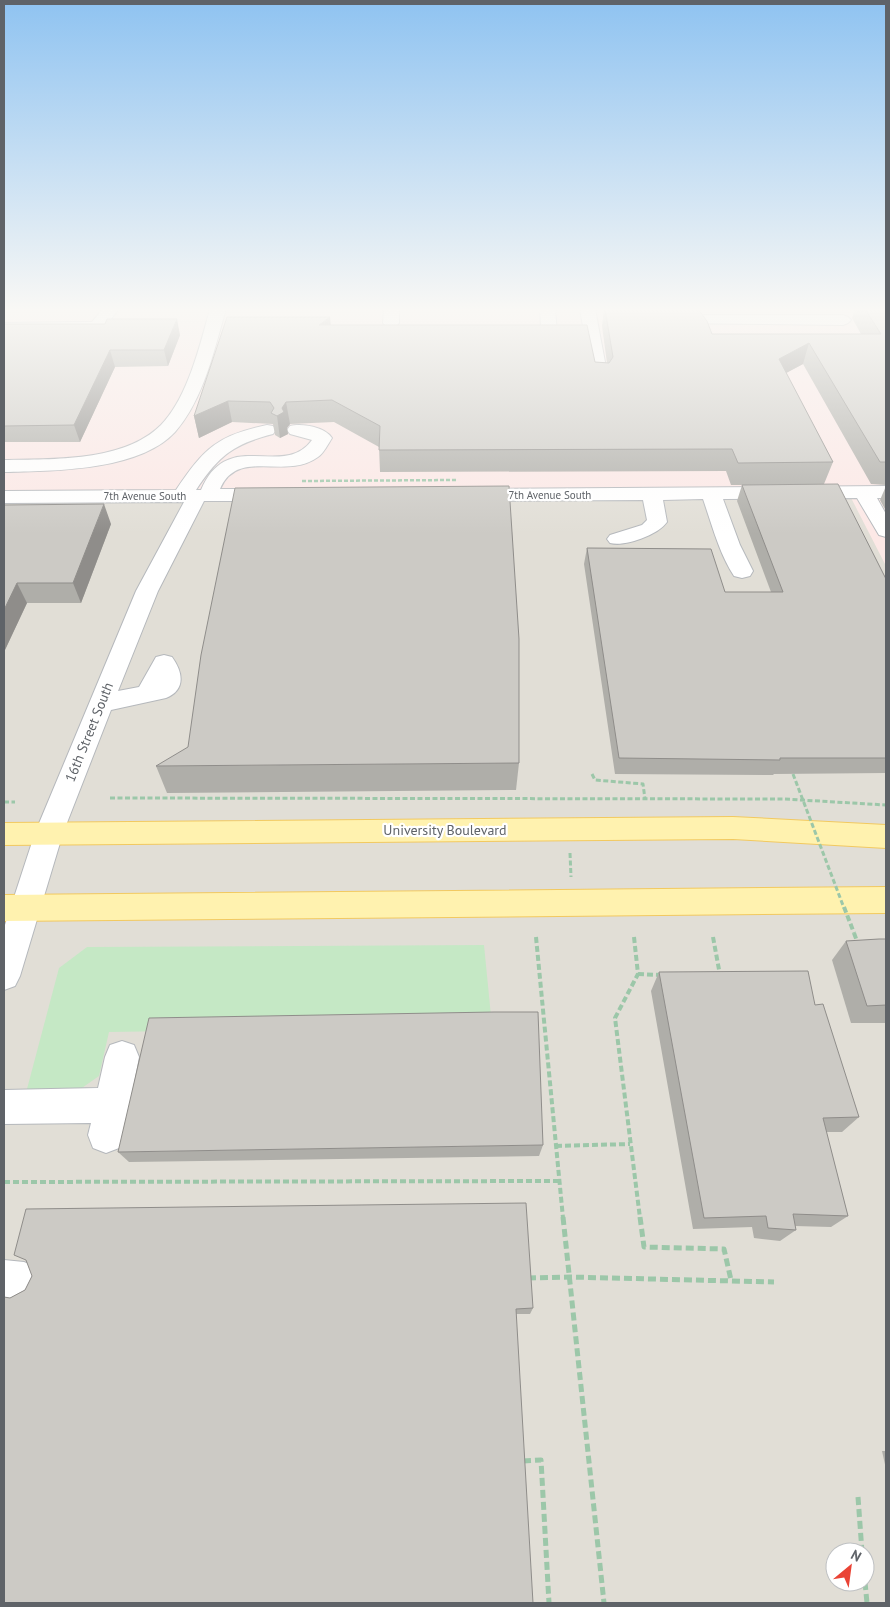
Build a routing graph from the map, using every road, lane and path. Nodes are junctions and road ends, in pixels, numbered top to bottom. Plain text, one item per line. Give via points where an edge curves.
1 (194, 384) edge
2 (267, 430) edge
3 (296, 430) edge
4 (4, 466) edge
5 (294, 488) joint
6 (456, 488) joint
7 (886, 492) edge
8 (864, 493) junction
9 (711, 494) junction
10 (652, 495) junction
11 (196, 496) junction
12 (4, 497) edge
13 (886, 532) edge
14 (617, 540) dead end
15 (742, 571) dead end
16 (148, 693) dead end
17 (101, 703) junction
18 (592, 774) dead end
19 (793, 774) edge
20 (110, 798) dead end
21 (646, 799) junction
22 (4, 802) edge
23 (15, 802) dead end
24 (886, 805) edge
25 (49, 833) junction
26 (4, 834) edge
27 (886, 836) edge
28 (569, 845) dead end
29 (572, 884) dead end
30 (886, 900) edge
31 (15, 908) edge
32 (536, 937) dead end
33 (634, 937) dead end
34 (713, 937) dead end
35 (860, 950) edge
36 (638, 974) junction
37 (665, 975) edge
38 (4, 976) edge
39 (711, 976) edge
40 (122, 1057) dead end
41 (4, 1107) edge
42 (630, 1144) junction
43 (556, 1146) junction
44 (560, 1181) junction
45 (4, 1182) edge
46 (570, 1277) junction
47 (528, 1278) edge
48 (732, 1280) junction
49 (774, 1282) dead end
50 (522, 1462) edge
51 (858, 1496) dead end
52 (861, 1542) edge
53 (549, 1603) edge
54 (604, 1603) edge

1 - 4 street via 167,428 144,446 104,458
2 - 11 street via 227,443 200,469
3 - 11 street via 323,438 310,456 277,463 234,463
5 - 6 path
5 - 11 street, 7th Avenue South
6 - 10 street, 7th Avenue South
7 - 8 street, 7th Avenue South
8 - 9 street, 7th Avenue South
8 - 13 street
9 - 10 street, 7th Avenue South
9 - 15 street
10 - 14 street via 657,522 649,529
11 - 12 street, 7th Avenue South
11 - 17 street, 16th Street South via 147,591
16 - 17 street
17 - 25 street, 16th Street South
18 - 21 path via 595,780 643,784
19 - 35 path, bridge
20 - 21 path
21 - 24 path via 784,799
22 - 23 path
25 - 26 main road, University Boulevard
25 - 27 main road, University Boulevard via 732,828
25 - 31 street, 16th Street South
28 - 29 path
30 - 31 main road
31 - 38 street, 16th Street South
32 - 43 path
33 - 36 path
34 - 39 path via 720,976
36 - 37 path
36 - 42 path via 615,1018
40 - 41 street via 109,1120
42 - 43 path
42 - 48 path via 644,1247 724,1249
43 - 44 path
44 - 45 path
44 - 46 path
46 - 47 path
46 - 48 path
46 - 54 path
48 - 49 path
50 - 53 path via 541,1460
51 - 52 path

